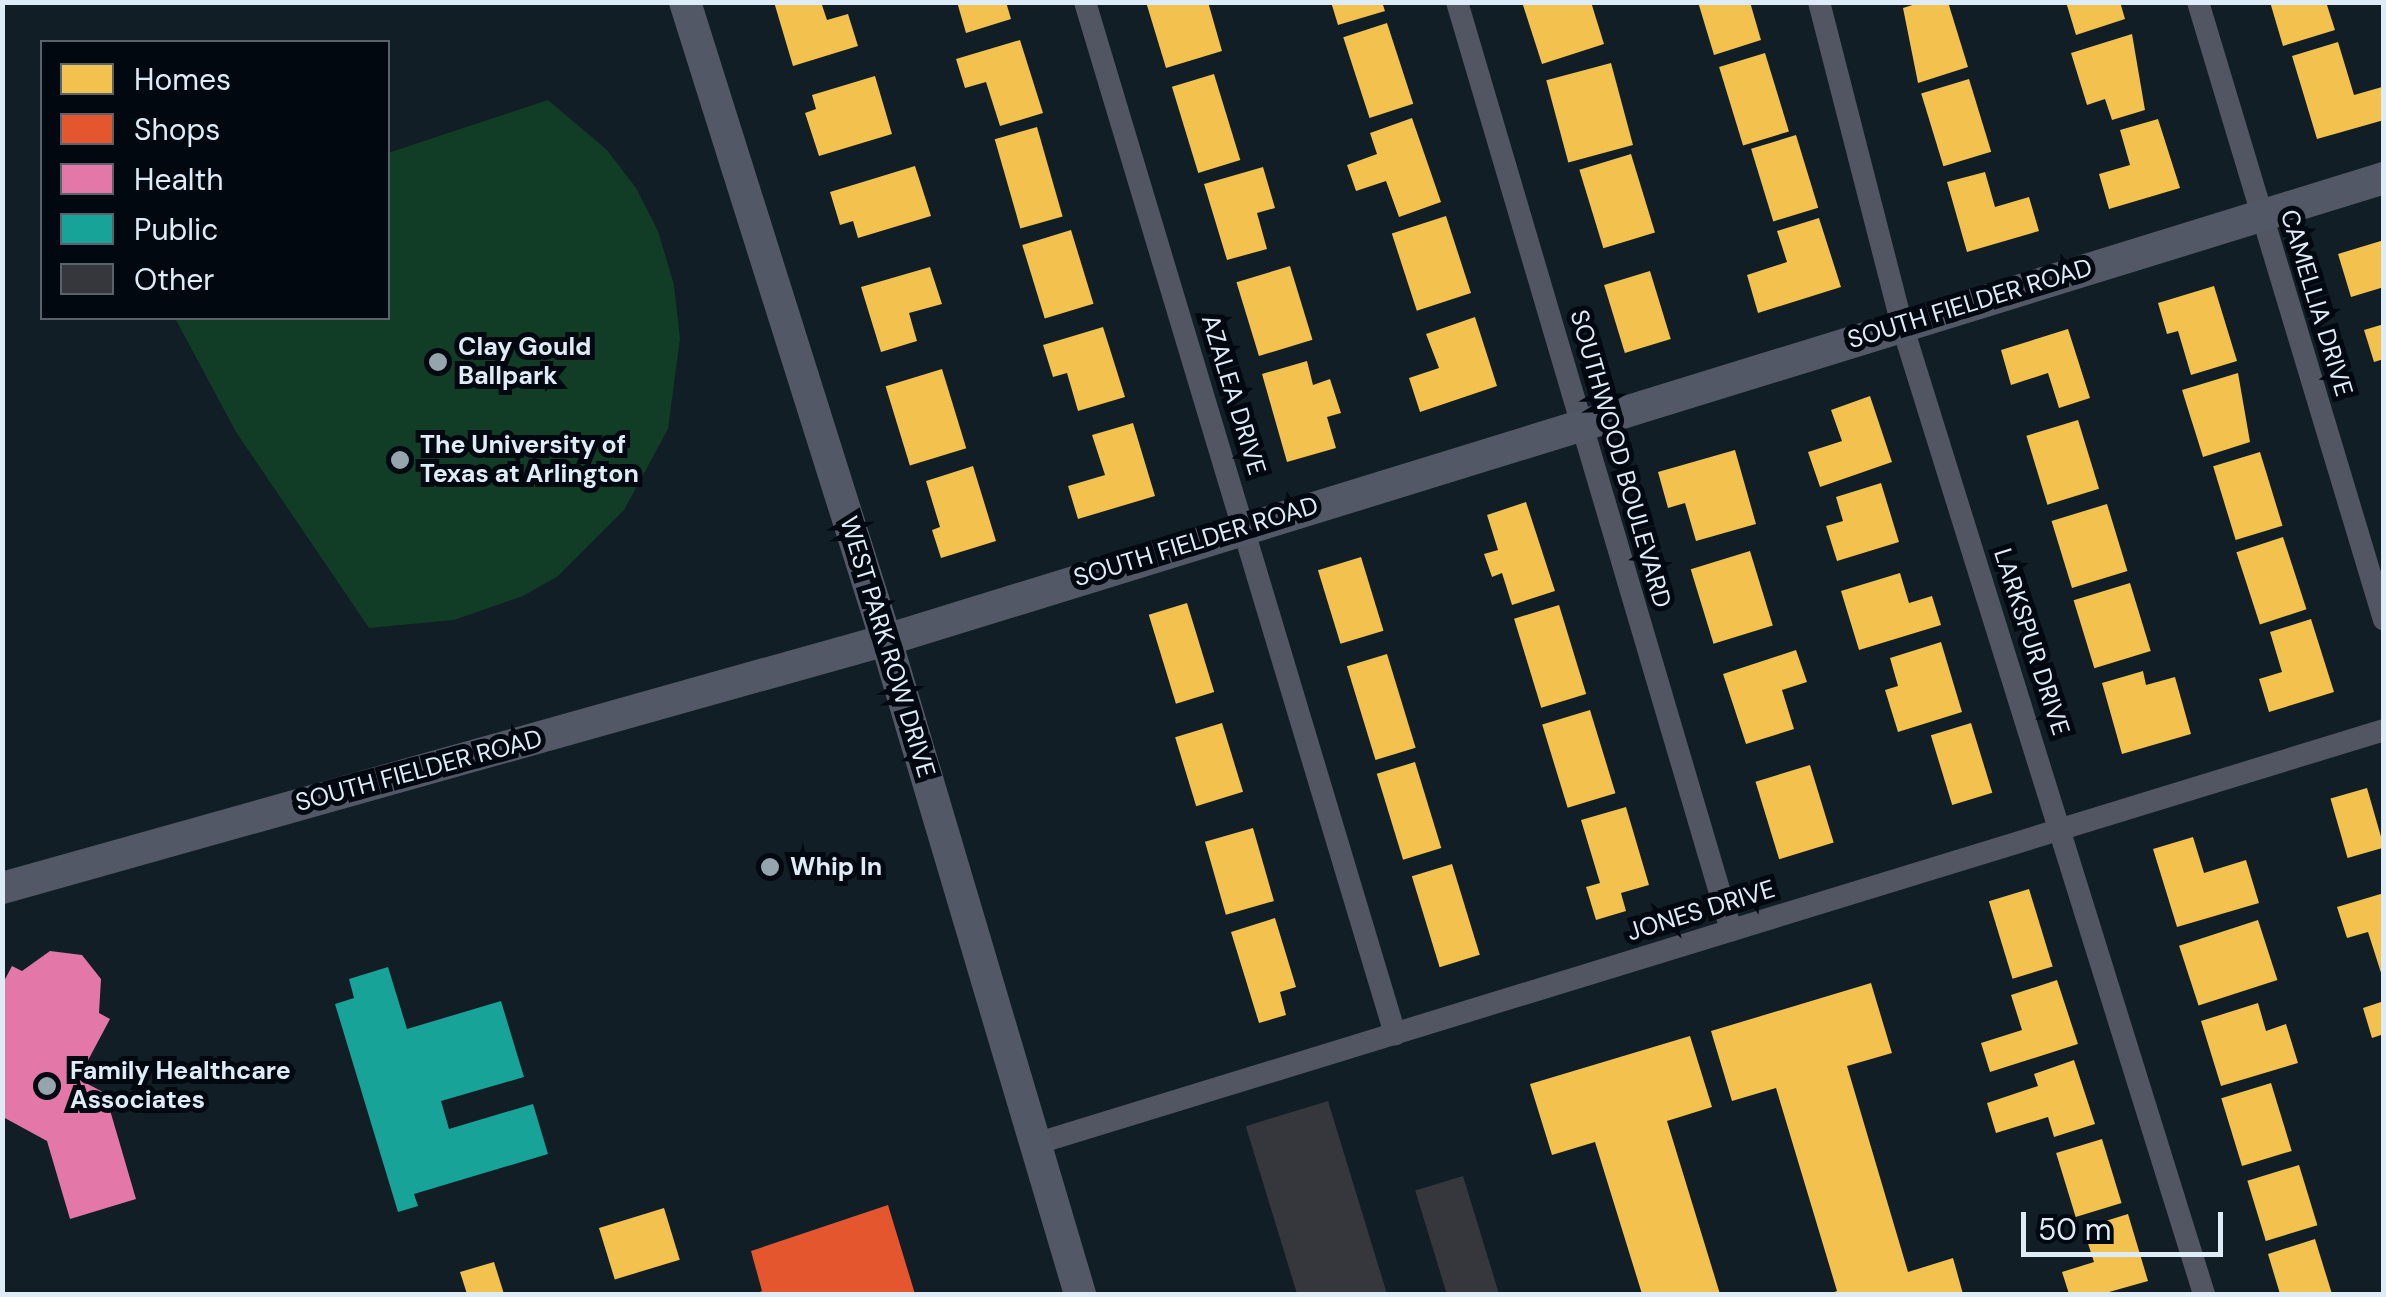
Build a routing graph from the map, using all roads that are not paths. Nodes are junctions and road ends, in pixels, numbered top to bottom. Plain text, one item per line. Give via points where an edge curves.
1 (685, 2) edge
2 (1085, 2) edge
3 (1457, 2) edge
4 (1819, 2) edge
5 (2198, 2) edge
6 (2384, 178) edge
7 (2261, 216) junction
8 (1902, 325) junction
9 (1582, 423) junction
10 (1244, 526) junction
11 (2384, 620) edge
12 (886, 640) junction
13 (2384, 730) edge
14 (2062, 829) junction
15 (2, 888) edge
16 (1731, 930) junction
17 (1396, 1034) junction
18 (1036, 1144) junction
19 (1080, 1294) edge
20 (2204, 1294) edge

1 - 12 main road, WEST PARK ROW DRIVE
2 - 10 street, AZALEA DRIVE
3 - 9 street, SOUTHWOOD BOULEVARD
4 - 8 street, LARKSPUR DRIVE
5 - 7 street, CAMELLIA DRIVE
6 - 7 main road, SOUTH FIELDER ROAD
7 - 8 main road, SOUTH FIELDER ROAD
7 - 11 street, CAMELLIA DRIVE
8 - 9 main road, SOUTH FIELDER ROAD
8 - 14 street, LARKSPUR DRIVE
9 - 10 main road, SOUTH FIELDER ROAD
9 - 16 street, SOUTHWOOD BOULEVARD
10 - 12 main road, SOUTH FIELDER ROAD
10 - 17 street, AZALEA DRIVE
12 - 15 main road, SOUTH FIELDER ROAD
12 - 18 main road, WEST PARK ROW DRIVE
13 - 14 street, JONES DRIVE
14 - 16 street, JONES DRIVE
14 - 20 street, LARKSPUR DRIVE
16 - 17 street, JONES DRIVE
17 - 18 street, JONES DRIVE
18 - 19 main road, WEST PARK ROW DRIVE

